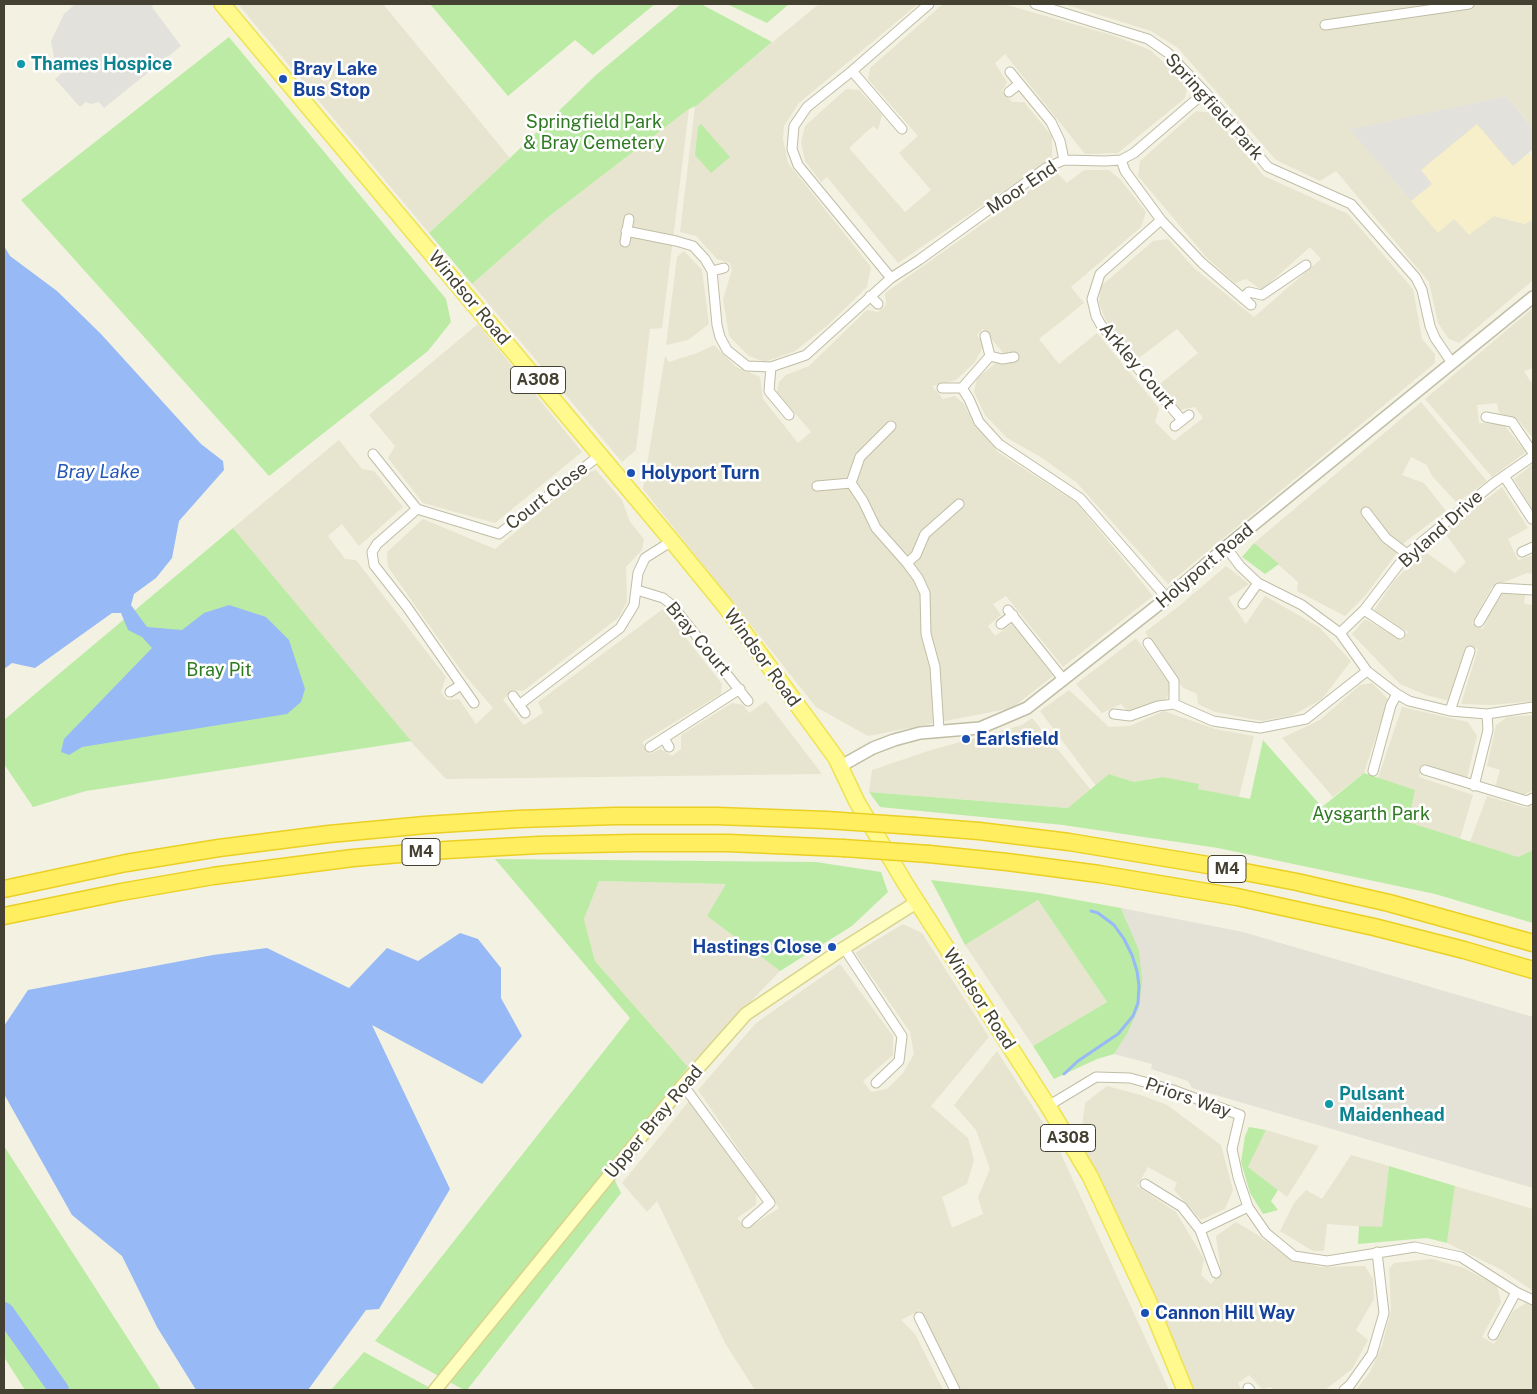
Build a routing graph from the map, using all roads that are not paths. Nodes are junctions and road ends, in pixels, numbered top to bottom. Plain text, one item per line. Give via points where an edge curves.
1 (222, 4) edge
2 (929, 4) edge
3 (1035, 4) edge
4 (1469, 4) edge
5 (1325, 25) dead end
6 (852, 71) junction
7 (1010, 72) dead end
8 (1019, 84) junction
9 (1009, 92) dead end
10 (1205, 92) junction
11 (902, 129) dead end
12 (1064, 160) junction
13 (1121, 160) junction
14 (628, 219) dead end
15 (1162, 220) junction
16 (626, 231) junction
17 (625, 242) dead end
18 (1306, 265) dead end
19 (724, 268) dead end
20 (712, 272) junction
21 (890, 278) junction
22 (870, 296) junction
23 (1533, 297) edge
24 (1243, 298) junction
25 (878, 304) dead end
26 (1251, 305) dead end
27 (985, 336) dead end
28 (990, 356) junction
29 (1014, 357) dead end
30 (1452, 363) junction
31 (772, 368) junction
32 (942, 388) dead end
33 (962, 388) junction
34 (789, 415) dead end
35 (1486, 417) dead end
36 (1182, 420) dead end
37 (891, 426) dead end
38 (373, 454) dead end
39 (600, 454) junction
40 (1533, 455) edge
41 (1504, 476) junction
42 (851, 483) junction
43 (817, 486) dead end
44 (959, 504) dead end
45 (417, 509) junction
46 (1366, 512) dead end
47 (1532, 519) dead end
48 (672, 541) junction
49 (1226, 547) junction
50 (1533, 547) edge
51 (1522, 552) dead end
52 (1407, 554) junction
53 (907, 562) junction
54 (1258, 583) junction
55 (637, 590) junction
56 (1533, 590) edge
57 (1167, 598) junction
58 (1243, 604) dead end
59 (1364, 610) junction
60 (1480, 622) dead end
61 (1001, 624) dead end
62 (1340, 633) junction
63 (1400, 634) dead end
64 (1148, 643) dead end
65 (1470, 651) dead end
66 (1367, 671) junction
67 (1064, 679) junction
68 (462, 685) junction
69 (740, 689) junction
70 (450, 692) dead end
71 (1397, 694) junction
72 (513, 696) dead end
73 (748, 701) dead end
74 (474, 703) dead end
75 (1174, 704) junction
76 (519, 705) junction
77 (1533, 707) edge
78 (1450, 711) junction
79 (525, 713) dead end
80 (1114, 714) dead end
81 (1487, 714) junction
82 (940, 730) junction
83 (664, 738) junction
84 (650, 746) dead end
85 (669, 747) dead end
86 (841, 766) junction
87 (1425, 770) dead end
88 (1373, 771) dead end
89 (1474, 786) junction
90 (1533, 798) edge
91 (4, 889) edge
92 (918, 902) junction
93 (4, 916) edge
94 (1533, 943) edge
95 (844, 948) junction
96 (1533, 970) edge
97 (876, 1083) dead end
98 (683, 1085) junction
99 (1048, 1106) junction
100 (1145, 1184) dead end
101 (1248, 1207) junction
102 (747, 1223) dead end
103 (1200, 1230) junction
104 (1377, 1252) junction
105 (1216, 1273) dead end
106 (1516, 1292) junction
107 (1533, 1300) edge
108 (919, 1317) dead end
109 (1493, 1336) dead end
110 (435, 1390) edge
111 (955, 1390) edge
112 (1185, 1390) edge
113 (1344, 1390) edge

1 - 39 main road, Windsor Road / A308
2 - 6 street
3 - 10 street, Springfield Park via 1148,39 1168,54
4 - 5 street
6 - 11 street
6 - 21 street via 807,107 794,126 792,149 798,165
7 - 8 street
8 - 9 street
8 - 12 street via 1051,122
10 - 13 street
10 - 30 street, Springfield Park via 1268,168 1351,204 1416,278 1430,326
12 - 13 street, Moor End
12 - 21 street, Moor End via 1046,168
13 - 15 street via 1125,171
14 - 16 street
15 - 24 street via 1202,264
15 - 36 street, Arkley Court via 1100,274 1092,299 1101,325
16 - 17 street
16 - 20 street, Moor End via 692,246
18 - 24 street via 1262,295 1250,292
19 - 20 street
20 - 31 street, Moor End via 717,325 727,350 747,366
21 - 22 street, Moor End
22 - 25 street
22 - 31 street, Moor End via 806,356
23 - 30 street, Holyport Road
24 - 26 street
27 - 28 street
28 - 29 street via 1002,360
28 - 33 street
30 - 49 street, Holyport Road
31 - 34 street via 769,391
32 - 33 street
33 - 57 street via 979,422 999,444 1080,498
35 - 40 street, Byland Drive via 1512,422
37 - 42 street via 860,456
38 - 45 street
39 - 45 street, Court Close via 499,534
39 - 48 main road, Windsor Road / A308
40 - 41 street, Byland Drive
41 - 47 street
41 - 52 street, Byland Drive
42 - 43 street
42 - 53 street via 876,528
44 - 53 street via 926,534 916,555
45 - 68 street via 377,544 372,552 374,565
46 - 52 street via 1386,538
48 - 55 street via 645,558 638,573
48 - 86 main road, Windsor Road / A308
49 - 54 street
49 - 57 street, Holyport Road
50 - 51 street
52 - 59 street, Byland Drive
53 - 82 street via 925,593 926,634 935,667
54 - 58 street
54 - 62 street via 1302,605
55 - 69 street, Bray Court via 663,598 672,605
55 - 76 street via 634,604 620,628
56 - 60 street via 1499,588
57 - 67 street, Holyport Road
59 - 62 street, Byland Drive
59 - 63 street
61 - 67 street via 1011,612
62 - 66 street
64 - 75 street via 1174,681
65 - 78 street
66 - 71 street
66 - 75 street via 1306,719 1260,728 1213,721
67 - 82 street, Holyport Road via 1027,708 980,728
68 - 70 street
68 - 74 street
69 - 73 street, Bray Court
69 - 83 street
71 - 78 street via 1410,701
71 - 88 street
72 - 76 street
75 - 80 street via 1130,716
76 - 79 street
77 - 81 street
78 - 81 street
81 - 89 street via 1488,730
82 - 86 street, Holyport Road via 894,740
83 - 84 street
83 - 85 street
86 - 92 main road, Windsor Road / A308 via 857,802
87 - 89 street
89 - 90 street via 1527,801
91 - 94 highway, M4, bridge via 89,870 329,834 425,825 615,816 717,816 915,826 1069,842 1208,865 1380,901
92 - 95 main road, Upper Bray Road
92 - 99 main road, Windsor Road / A308
93 - 96 highway, M4, bridge via 213,876 343,860 539,845 728,843 930,854 1099,874 1237,897 1401,934
95 - 97 street via 902,1036 899,1061
95 - 98 main road, Upper Bray Road via 746,1014
98 - 102 street via 770,1203
98 - 110 main road, Upper Bray Road
99 - 101 street, Priors Way via 1096,1078 1130,1078 1240,1115 1232,1149
99 - 112 main road, Windsor Road / A308 via 1098,1191
100 - 103 street via 1182,1207
101 - 103 street
101 - 104 street, Priors Way via 1266,1233 1294,1256 1327,1261
103 - 105 street
104 - 106 street, Priors Way via 1415,1247 1461,1257
104 - 113 street via 1384,1313 1372,1354
106 - 107 street, Priors Way
106 - 109 street
108 - 111 street

